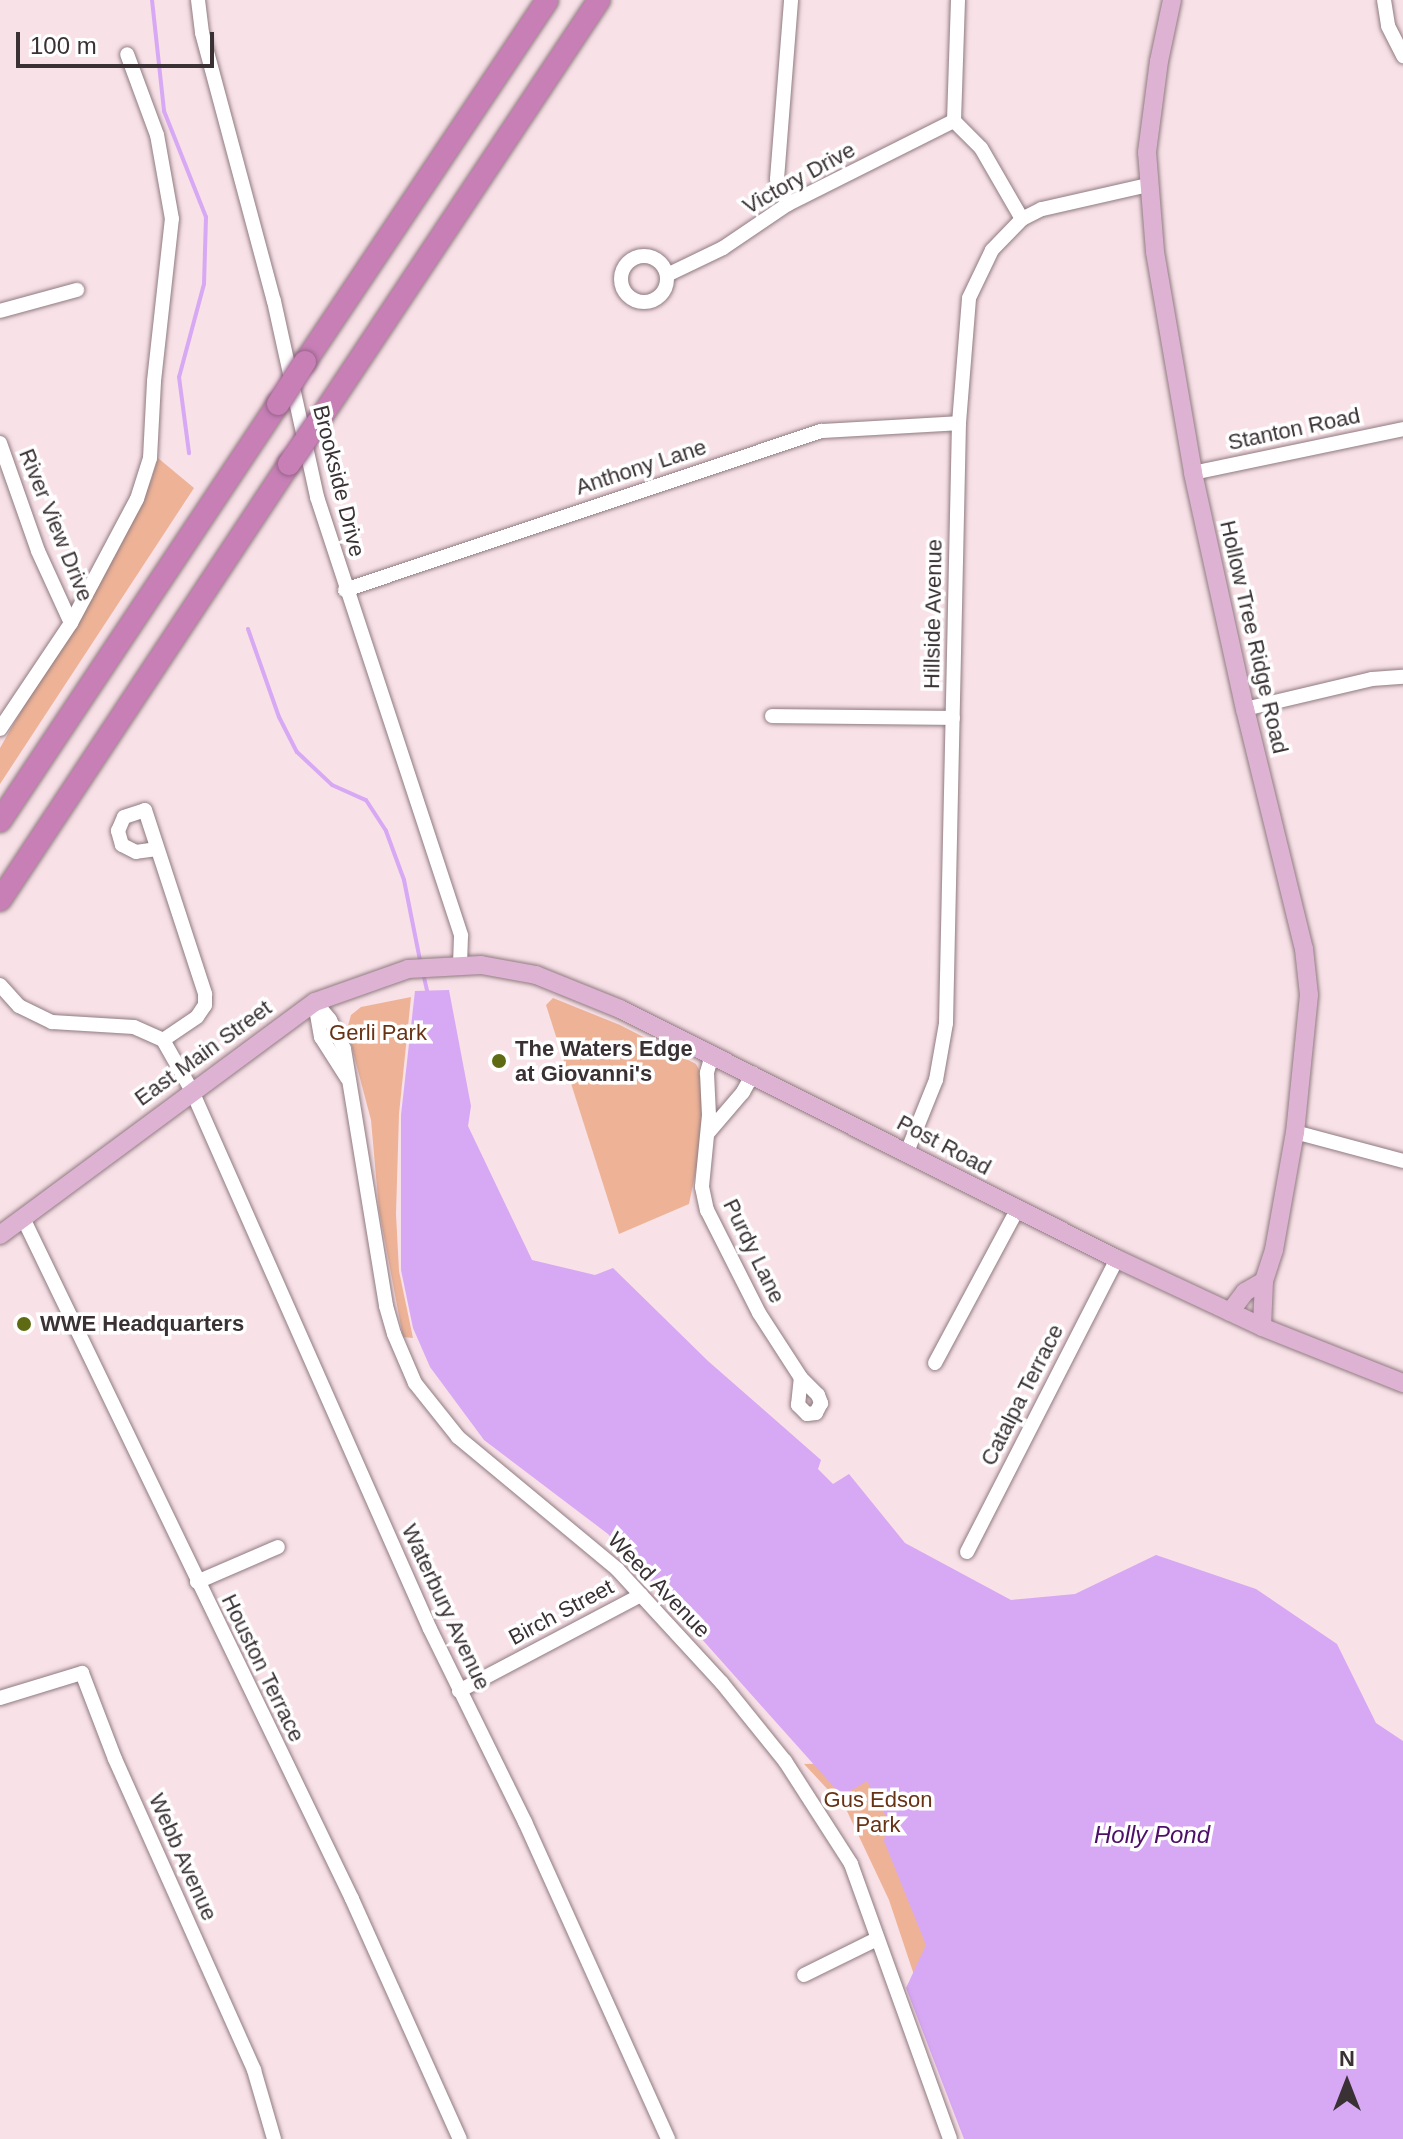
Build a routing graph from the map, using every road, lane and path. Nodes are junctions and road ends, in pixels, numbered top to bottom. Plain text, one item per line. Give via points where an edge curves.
1 (198, 0) edge
2 (530, 0) edge
3 (547, 0) edge
4 (599, 0) edge
5 (791, 0) edge
6 (958, 0) edge
7 (1172, 0) edge
8 (1384, 0) edge
9 (515, 48) junction
10 (127, 54) dead end
11 (1403, 56) edge
12 (954, 121) junction
13 (1148, 185) junction
14 (788, 204) junction
15 (1022, 219) junction
16 (667, 275) dead end
17 (77, 290) dead end
18 (0, 311) edge
19 (959, 423) junction
20 (1403, 429) edge
21 (0, 443) edge
22 (1193, 473) junction
23 (345, 590) junction
24 (71, 623) junction
25 (1403, 677) edge
26 (1245, 709) junction
27 (772, 716) dead end
28 (953, 718) junction
29 (0, 729) edge
30 (0, 821) edge
31 (157, 849) dead end
32 (5, 892) edge
33 (455, 964) junction
34 (0, 985) edge
35 (315, 1002) junction
36 (163, 1040) junction
37 (712, 1055) junction
38 (753, 1074) junction
39 (192, 1091) junction
40 (1295, 1132) junction
41 (708, 1133) junction
42 (907, 1152) junction
43 (1403, 1161) edge
44 (1017, 1210) junction
45 (23, 1218) junction
46 (0, 1235) edge
47 (1117, 1259) junction
48 (1264, 1281) junction
49 (1230, 1312) junction
50 (1262, 1327) junction
51 (935, 1363) dead end
52 (801, 1378) dead end
53 (1403, 1383) edge
54 (278, 1547) dead end
55 (967, 1552) dead end
56 (197, 1582) junction
57 (641, 1595) junction
58 (459, 1691) junction
59 (0, 1698) edge
60 (877, 1939) junction
61 (804, 1975) dead end
62 (274, 2139) edge
63 (460, 2139) edge
64 (668, 2139) edge
65 (950, 2139) edge

1 - 23 street, Brookside Drive via 317,497
2 - 9 highway
3 - 9 highway
4 - 32 highway, bridge
5 - 14 street via 777,179
6 - 12 street
7 - 13 main road, Hollow Tree Ridge Road via 1147,152
8 - 11 street via 1388,26
9 - 30 highway, bridge
10 - 24 street via 157,135 172,219 150,458 137,499
12 - 14 street, Victory Drive
12 - 15 street via 981,148
13 - 15 street, Hillside Avenue via 1042,209
13 - 22 main road, Hollow Tree Ridge Road via 1166,330
14 - 16 street, Victory Drive via 723,248
15 - 19 street, Hillside Avenue via 992,250 969,298
17 - 18 street
19 - 23 street, Anthony Lane via 821,431
19 - 28 street, Hillside Avenue
20 - 22 street, Stanton Road
21 - 24 street, River View Drive via 38,551
22 - 26 main road, Hollow Tree Ridge Road
23 - 33 street, Brookside Drive via 461,936
24 - 29 street
25 - 26 street via 1372,679
26 - 40 main road, Hollow Tree Ridge Road via 1306,964 1307,1026
27 - 28 street
28 - 42 street, Hillside Avenue via 946,1023 928,1105
31 - 36 street via 206,999 197,1017
33 - 35 main road, East Main Street via 408,969
33 - 37 main road, Post Road via 513,970 567,985
34 - 36 street via 19,1006 52,1022 134,1027
35 - 39 main road, East Main Street
35 - 57 street, Weed Avenue via 344,1049 386,1306 415,1383 458,1437 600,1552
36 - 39 street, Waterbury Avenue
37 - 38 main road, Post Road
37 - 41 street, Purdy Lane via 707,1073
38 - 41 street
38 - 42 main road, Post Road
39 - 45 main road, East Main Street
39 - 58 street, Waterbury Avenue
40 - 43 street
40 - 48 main road, Hollow Tree Ridge Road
41 - 52 street, Purdy Lane via 702,1187 707,1210 742,1282
42 - 44 main road, Post Road
44 - 47 main road, Post Road
44 - 51 street
45 - 46 main road, East Main Street
45 - 56 street, Houston Terrace
47 - 49 main road, Post Road
47 - 55 street, Catalpa Terrace
48 - 49 main road via 1245,1292
48 - 50 main road, Hollow Tree Ridge Road
49 - 50 main road, Post Road
50 - 53 main road, Post Road
54 - 56 street
56 - 63 street, Houston Terrace via 352,1899
57 - 58 street, Birch Street
57 - 60 street, Weed Avenue via 722,1683 814,1802 851,1864
58 - 64 street, Waterbury Avenue via 525,1822
59 - 62 street, Webb Avenue via 82,1673 254,2070
60 - 61 street
60 - 65 street, Weed Avenue

